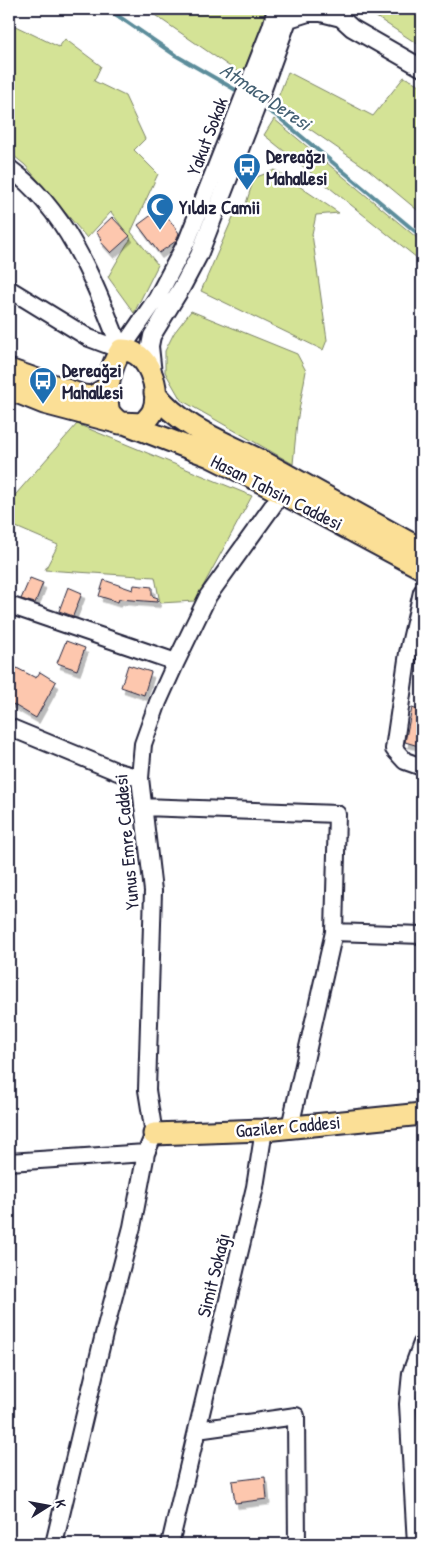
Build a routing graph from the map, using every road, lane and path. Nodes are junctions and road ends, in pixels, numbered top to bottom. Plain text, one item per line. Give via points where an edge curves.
1 (276, 9) edge
2 (291, 14) edge
3 (422, 68) edge
4 (254, 91) junction
5 (248, 107) junction
6 (9, 168) edge
7 (9, 289) edge
8 (121, 350) junction
9 (9, 370) edge
10 (155, 387) junction
11 (108, 388) junction
12 (9, 389) edge
13 (124, 424) junction
14 (282, 493) junction
15 (422, 550) edge
16 (422, 568) edge
17 (422, 592) edge
18 (9, 604) edge
19 (176, 662) junction
20 (9, 727) edge
21 (422, 767) edge
22 (140, 778) junction
23 (143, 807) junction
24 (334, 932) junction
25 (422, 935) edge
26 (422, 1114) edge
27 (290, 1127) junction
28 (264, 1130) junction
29 (150, 1144) junction
30 (9, 1162) edge
31 (422, 1343) edge
32 (197, 1430) junction
33 (54, 1544) edge
34 (170, 1544) edge
35 (297, 1544) edge
36 (416, 1544) edge

1 - 4 street, Yakut Sokak
2 - 3 street via 321,13 341,18 352,28
2 - 4 street
4 - 5 street, Yakut Sokak
5 - 8 street, Yakut Sokak via 187,241 157,298
5 - 10 street, Yakut Sokak via 199,255 152,336 150,346
6 - 8 street via 43,198 69,234 94,282
7 - 8 street via 88,338
8 - 10 main road via 143,360
8 - 11 main road via 113,362
9 - 11 main road via 83,396 92,397
10 - 13 main road via 156,400 143,424
10 - 15 main road, Hasan Tahsin Caddesi via 166,406 192,426
11 - 13 main road via 108,408 112,416
12 - 13 main road, Hasan Tahsin Caddesi via 44,403
13 - 14 main road, Hasan Tahsin Caddesi via 210,456
14 - 16 main road, Hasan Tahsin Caddesi
14 - 19 street, Yunus Emre Caddesi via 208,596
17 - 21 street via 408,653 394,749 405,761
18 - 19 street
19 - 22 street, Yunus Emre Caddesi via 143,744
20 - 22 street
22 - 23 street, Yunus Emre Caddesi
23 - 24 street via 337,814
23 - 29 street, Yunus Emre Caddesi via 153,891 147,1090
24 - 25 street
24 - 27 street
26 - 27 main road, Gaziler Caddesi
27 - 28 main road, Gaziler Caddesi
28 - 29 main road, Gaziler Caddesi
28 - 32 street, Simit Sokağı via 255,1187
29 - 30 street
29 - 33 street, Yunus Emre Caddesi
31 - 36 street via 411,1373 408,1404
32 - 34 street, Simit Sokağı
32 - 35 street via 296,1416

